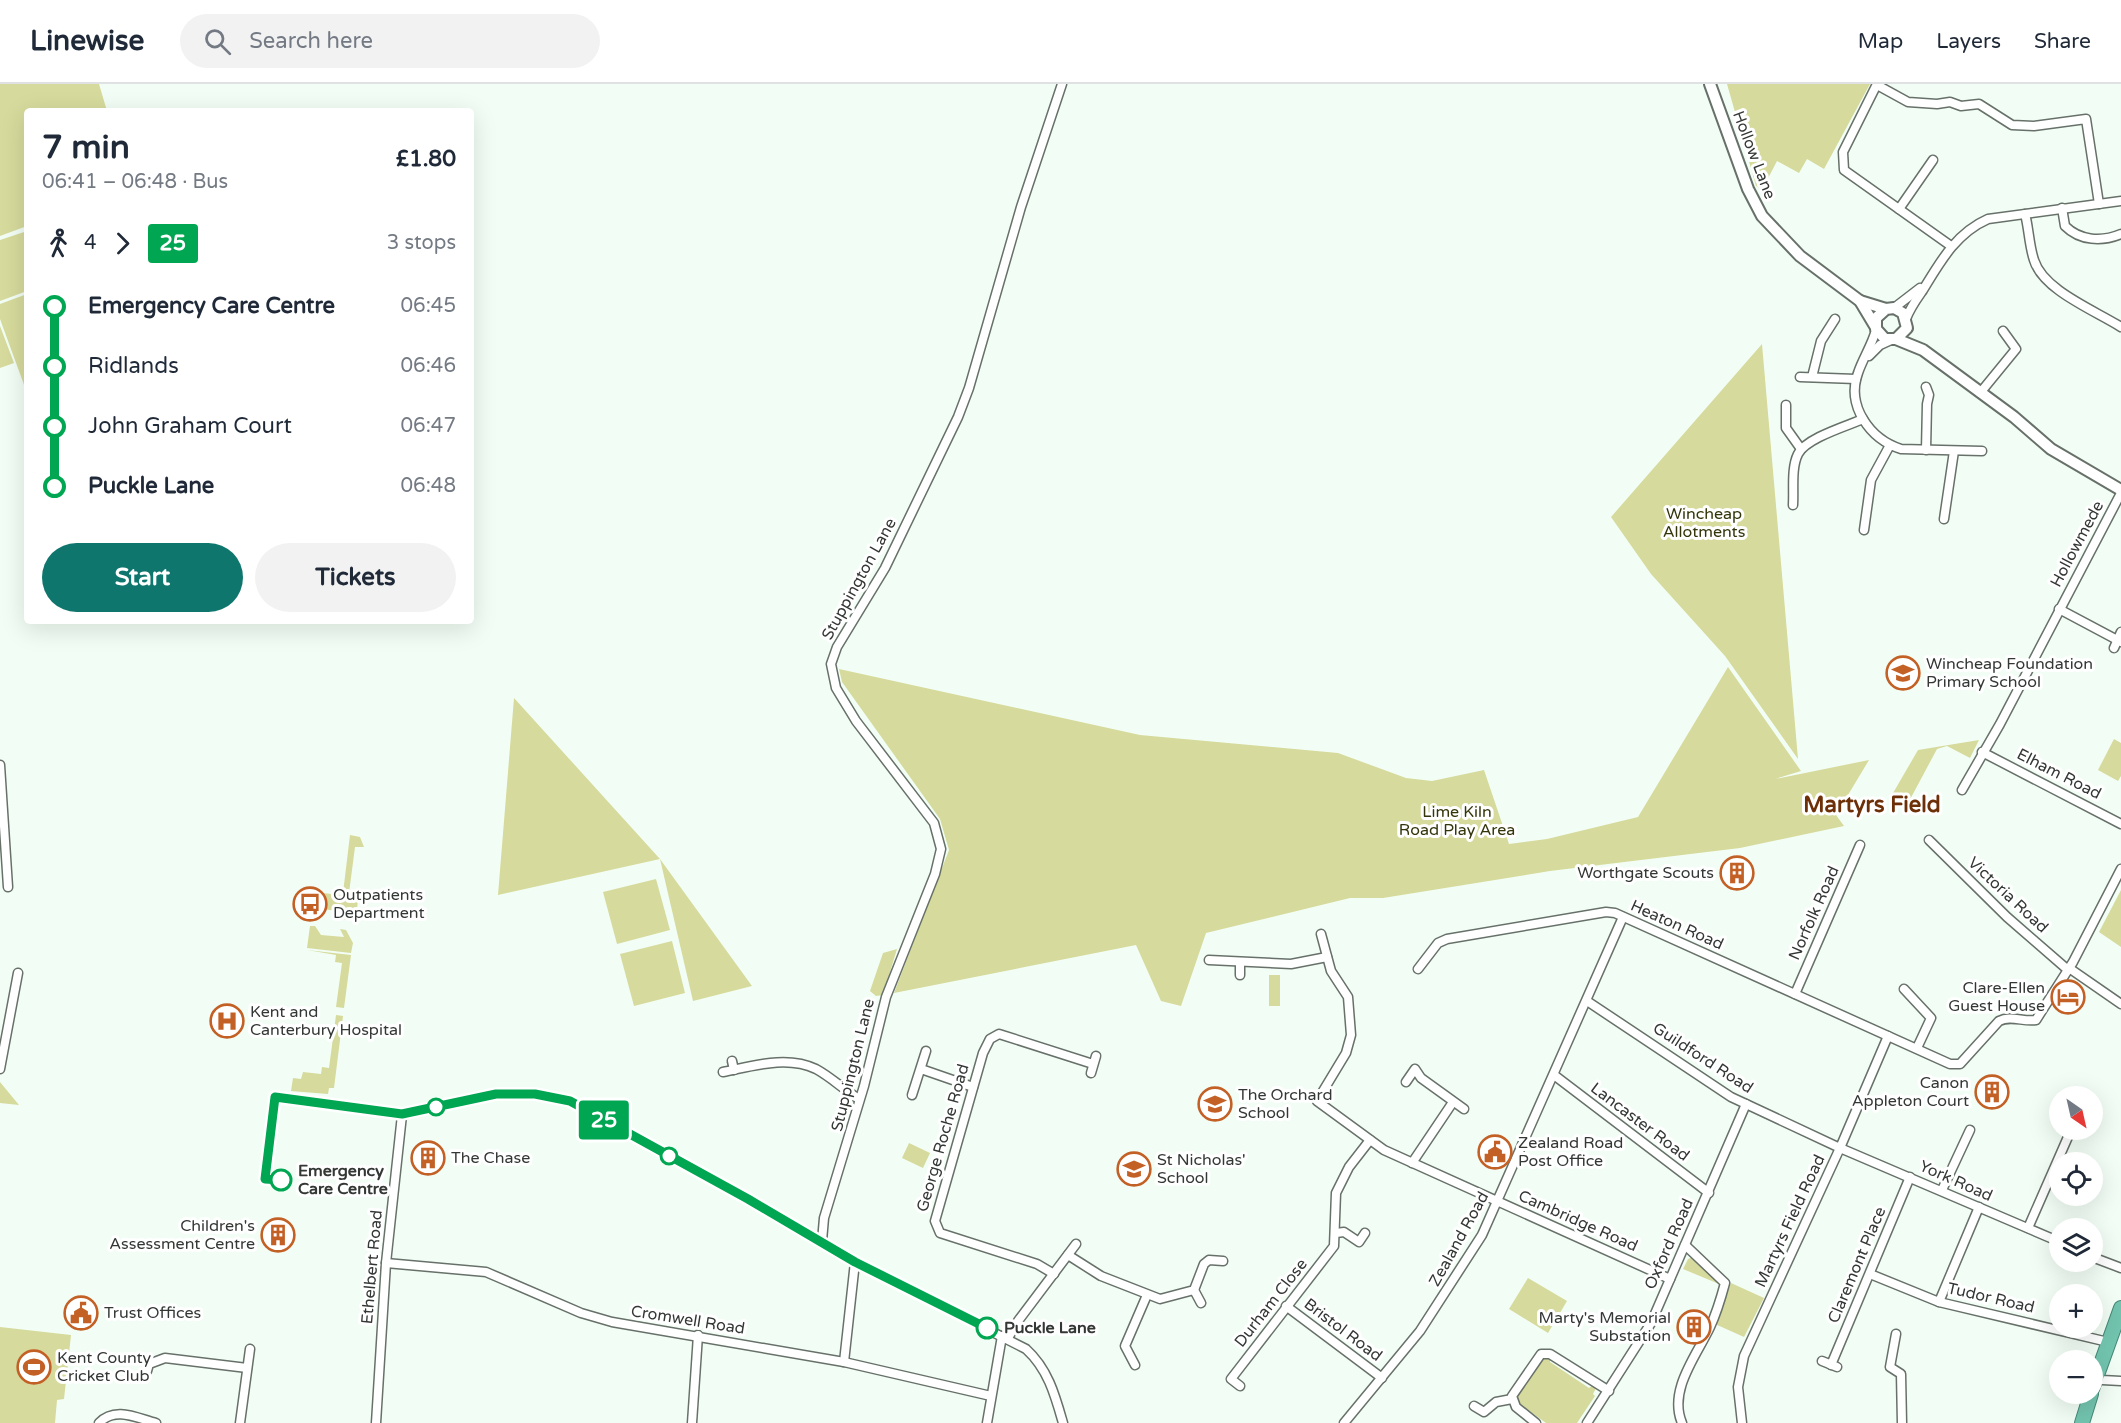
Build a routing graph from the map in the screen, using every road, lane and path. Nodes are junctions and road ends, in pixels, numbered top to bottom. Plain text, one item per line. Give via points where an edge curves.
1 (1062, 84) edge
2 (1710, 84) edge
3 (1877, 84) edge
4 (1934, 160) dead end
5 (2121, 201) edge
6 (2099, 204) junction
7 (1899, 208) junction
8 (2062, 208) junction
9 (2025, 214) junction
10 (2121, 234) edge
11 (1952, 246) junction
12 (1927, 281) junction
13 (1860, 301) junction
14 (1890, 309) junction
15 (1835, 319) dead end
16 (1907, 323) junction
17 (2121, 327) edge
18 (1876, 328) junction
19 (2003, 331) dead end
20 (1894, 340) junction
21 (1923, 350) junction
22 (1861, 366) junction
23 (1800, 377) dead end
24 (1812, 377) junction
25 (1856, 379) junction
26 (1926, 387) dead end
27 (1980, 393) junction
28 (1786, 405) dead end
29 (1863, 419) junction
30 (1890, 445) junction
31 (1801, 449) junction
32 (1926, 450) junction
33 (1954, 451) junction
34 (1982, 451) dead end
35 (2121, 492) edge
36 (1793, 505) dead end
37 (1944, 519) dead end
38 (1864, 530) dead end
39 (2059, 609) junction
40 (2118, 640) edge
41 (1982, 752) junction
42 (0, 765) edge
43 (1962, 790) dead end
44 (2, 801) edge
45 (2121, 824) edge
46 (1929, 840) dead end
47 (1860, 845) dead end
48 (2121, 869) edge
49 (8, 887) dead end
50 (1623, 917) junction
51 (1321, 934) dead end
52 (1327, 957) junction
53 (1209, 960) dead end
54 (1240, 963) junction
55 (1418, 969) dead end
56 (2068, 969) junction
57 (18, 974) dead end
58 (1240, 975) dead end
59 (1904, 989) dead end
60 (1795, 994) junction
61 (1587, 1001) junction
62 (2121, 1004) edge
63 (1888, 1036) junction
64 (1917, 1048) junction
65 (926, 1051) dead end
66 (1093, 1064) dead end
67 (0, 1069) edge
68 (921, 1069) junction
69 (723, 1072) dead end
70 (1554, 1075) junction
71 (1406, 1082) dead end
72 (973, 1087) junction
73 (912, 1095) dead end
74 (859, 1099) junction
75 (1453, 1102) junction
76 (1746, 1104) junction
77 (1464, 1109) dead end
78 (1970, 1130) dead end
79 (1370, 1140) junction
80 (2067, 1140) edge
81 (1840, 1148) junction
82 (1412, 1163) junction
83 (1910, 1177) junction
84 (1942, 1190) junction
85 (1708, 1193) junction
86 (1498, 1202) junction
87 (1979, 1207) junction
88 (2028, 1228) junction
89 (1336, 1233) junction
90 (1365, 1233) dead end
91 (2049, 1237) edge
92 (822, 1241) junction
93 (1076, 1244) dead end
94 (1685, 1245) junction
95 (1068, 1255) junction
96 (2103, 1261) edge
97 (855, 1262) junction
98 (1223, 1262) dead end
99 (386, 1263) junction
100 (2121, 1268) edge
101 (1054, 1274) junction
102 (1870, 1274) junction
103 (1670, 1279) junction
104 (1194, 1290) junction
105 (1147, 1295) junction
106 (1939, 1302) junction
107 (1201, 1303) dead end
108 (1286, 1306) junction
109 (2121, 1308) edge
110 (2049, 1326) edge
111 (1896, 1334) dead end
112 (698, 1335) junction
113 (1005, 1337) junction
114 (2094, 1338) edge
115 (2108, 1342) junction
116 (250, 1349) dead end
117 (2103, 1357) edge
118 (844, 1362) junction
119 (1135, 1365) dead end
120 (1830, 1365) dead end
121 (247, 1368) junction
122 (147, 1371) dead end
123 (1382, 1378) junction
124 (2103, 1380) edge
125 (2121, 1382) edge
126 (1240, 1386) dead end
127 (1609, 1391) junction
128 (992, 1396) junction
129 (1512, 1399) junction
130 (2088, 1404) edge
131 (1474, 1406) dead end
132 (99, 1423) edge
133 (156, 1423) edge
134 (240, 1423) edge
135 (376, 1423) edge
136 (692, 1423) edge
137 (987, 1423) edge
138 (1063, 1423) edge
139 (1344, 1423) edge
140 (1536, 1423) edge
141 (1587, 1423) edge
142 (1682, 1423) edge
143 (1742, 1423) edge
144 (1902, 1423) edge
145 (2082, 1423) edge

1 - 74 street, Stuppington Lane via 958,417 885,568 837,647 831,664 836,688 856,721 934,823 940,837 940,859 888,990
2 - 13 street, Hollow Lane via 1748,189 1762,216 1800,256
3 - 6 street via 1908,102 1979,104 2012,125 2086,119
3 - 7 street via 1843,152 1844,170
4 - 7 street
5 - 6 street
6 - 8 street
7 - 11 street
8 - 9 street
8 - 10 street via 2065,226 2082,237 2103,240
9 - 11 street via 1988,219
9 - 17 street via 2034,261 2041,275 2060,292
11 - 12 street
12 - 14 street
12 - 16 street
13 - 14 street, Hollow Lane
13 - 18 street, Hollow Lane
14 - 16 street, Hollow Lane via 1902,312
14 - 18 street via 1877,315
15 - 24 street via 1821,341
16 - 20 street via 1904,334
16 - 21 street, Hollow Lane
18 - 20 street, Hollow Lane via 1883,338
18 - 22 street
19 - 27 street via 2016,348
20 - 21 street, Hollow Lane
20 - 22 street via 1880,345
21 - 27 street, Hollow Lane
22 - 25 street
23 - 24 street
24 - 25 street
25 - 29 street
26 - 32 street
27 - 35 street, Hollow Lane via 2051,449
28 - 31 street via 1786,428
29 - 30 street via 1871,432
29 - 31 street
30 - 32 street
30 - 38 street via 1871,480
31 - 36 street via 1795,467
32 - 33 street
33 - 34 street
33 - 37 street
35 - 39 street, Hollowmede
39 - 40 street, Hollowmede
39 - 41 street, Hollowmede
41 - 43 street, Hollowmede
41 - 45 street, Elham Road
42 - 44 street
44 - 49 street
46 - 56 street, Victoria Road via 2007,917
47 - 60 street, Norfolk Road
48 - 56 street
50 - 55 street, Heaton Road via 1606,912 1447,939 1438,943
50 - 60 street, Heaton Road
50 - 61 street, Zealand Road
51 - 52 street
52 - 54 street via 1291,964
52 - 79 street, Cambridge Road via 1348,997 1351,1041 1317,1101
53 - 54 street
54 - 58 street
56 - 62 street, Victoria Road
56 - 64 street, Heaton Road via 2036,1020 1999,1021 1963,1064 1950,1064
57 - 67 street
59 - 64 street via 1931,1018
60 - 63 street, Heaton Road
61 - 70 street, Zealand Road
61 - 76 street, Guildford Road
63 - 64 street, Heaton Road
63 - 81 street, Martyrs Field Road
65 - 68 street
66 - 72 street, George Roche Road via 993,1035
68 - 72 street
68 - 73 street
69 - 74 street via 733,1066 776,1062 804,1065
70 - 85 street, Lancaster Road
70 - 86 street, Zealand Road
71 - 75 street via 1415,1069
72 - 101 street, George Roche Road via 936,1228 946,1235 1037,1264
74 - 92 street, Stuppington Lane
75 - 77 street
75 - 82 street
76 - 81 street, Guildford Road
76 - 85 street, Oxford Road
78 - 84 street
79 - 82 street, Cambridge Road
79 - 89 street, Durham Close via 1336,1192
80 - 88 street
81 - 83 street, York Road
81 - 143 street, Martyrs Field Road via 1744,1356 1738,1387
82 - 86 street, Cambridge Road
83 - 84 street, York Road
83 - 102 street, Claremont Place
84 - 87 street, York Road
85 - 94 street, Oxford Road
86 - 103 street, Cambridge Road
86 - 123 street, Zealand Road via 1440,1304
87 - 88 street, York Road
87 - 106 street
88 - 91 street, York Road
89 - 90 street via 1344,1232 1359,1242
89 - 108 street, Durham Close via 1334,1246
92 - 97 street
92 - 99 street, Ethelbert Road via 570,1101 535,1094 496,1094 402,1114
93 - 95 street
94 - 103 street, Oxford Road
94 - 142 street via 1725,1283 1722,1300 1681,1388
95 - 101 street
95 - 105 street via 1101,1276
96 - 100 street
97 - 113 street
97 - 118 street
98 - 104 street via 1209,1260 1204,1264
99 - 112 street, Cromwell Road via 486,1272 581,1313 612,1322
99 - 135 street, Ethelbert Road
101 - 113 street
102 - 106 street, Tudor Road
102 - 120 street, Claremont Place
103 - 127 street, Oxford Road via 1651,1323
104 - 105 street via 1160,1299
104 - 107 street
105 - 119 street via 1125,1346
106 - 110 street, Tudor Road
108 - 123 street, Bristol Road
108 - 126 street, Durham Close via 1231,1380
109 - 115 highway
111 - 144 street via 1890,1368 1901,1374
112 - 118 street, Cromwell Road
112 - 136 street
113 - 128 street
113 - 138 street via 1041,1363
114 - 115 street, Tudor Road
115 - 117 highway
116 - 121 street
118 - 128 street, Cromwell Road
121 - 122 street via 165,1358 149,1364
121 - 134 street
123 - 139 street, Zealand Road
124 - 125 street
127 - 129 street via 1546,1353 1538,1356
127 - 141 street, Oxford Road
128 - 137 street
129 - 131 street via 1496,1402 1484,1412
129 - 140 street
130 - 145 highway
132 - 133 street via 106,1416 122,1414

